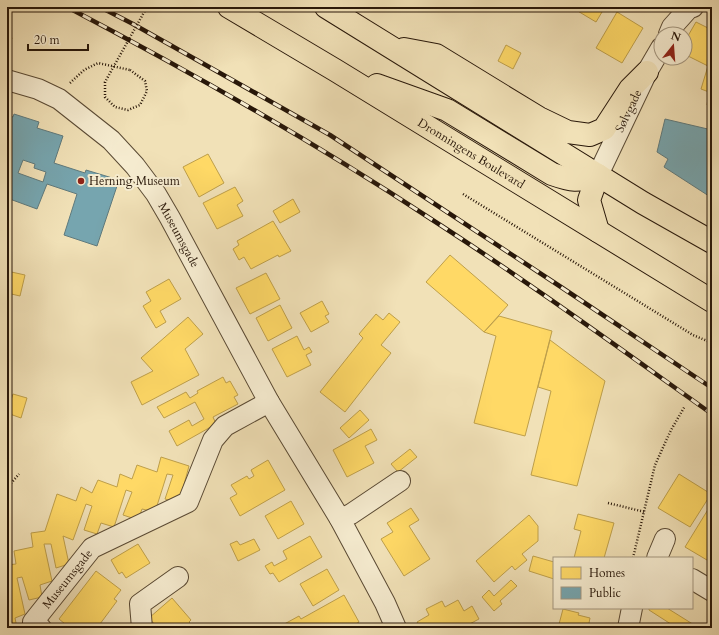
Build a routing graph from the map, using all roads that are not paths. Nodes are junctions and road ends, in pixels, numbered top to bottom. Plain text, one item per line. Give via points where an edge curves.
1 (229, 7) edge
2 (326, 7) edge
3 (690, 7) edge
4 (673, 26) edge
5 (391, 47) junction
6 (653, 63) edge
7 (335, 70) junction
8 (648, 72) junction
9 (7, 80) edge
10 (598, 175) junction
11 (598, 231) junction
12 (712, 242) edge
13 (712, 301) edge
14 (269, 402) junction
15 (400, 481) dead end
16 (340, 520) junction
17 (664, 539) dead end
18 (657, 557) edge
19 (178, 577) dead end
20 (693, 580) edge
21 (712, 591) edge
22 (632, 609) edge
23 (392, 627) edge
24 (41, 628) edge
25 (142, 628) edge
26 (628, 628) edge

1 - 7 main road, Dronningens Boulevard
2 - 5 main road
3 - 4 street
5 - 8 main road via 436,55 539,118 568,132 590,135 604,129 630,89
5 - 10 main road
6 - 8 street, Sølvgade
7 - 10 main road via 447,110 552,174 571,180 583,180
7 - 11 main road, Dronningens Boulevard
8 - 10 street, Sølvgade
9 - 14 street, Museumsgade via 38,89 58,99 112,140 135,166 156,194 176,229
10 - 11 main road via 589,200
10 - 12 main road
11 - 13 main road, Dronningens Boulevard
14 - 16 street, Museumsgade
14 - 24 street, Museumsgade via 225,426 214,440 188,502 92,548 33,622
15 - 16 street
16 - 23 street, Museumsgade via 385,603
17 - 18 street
19 - 25 street via 140,604
20 - 21 street
22 - 26 street

